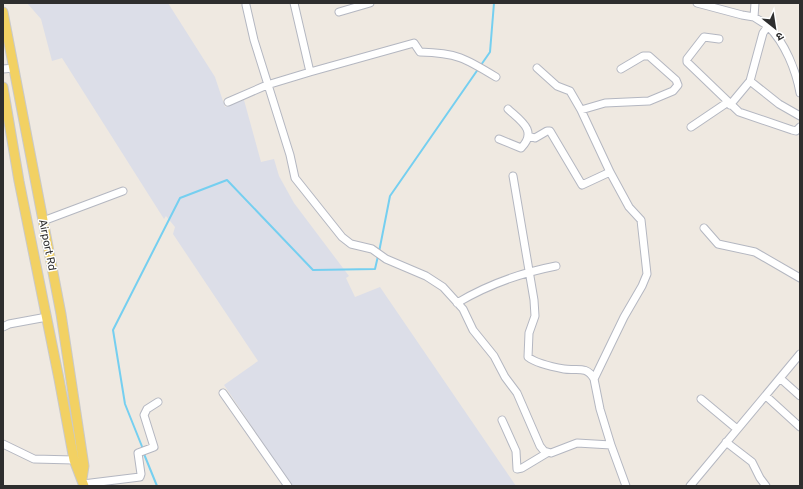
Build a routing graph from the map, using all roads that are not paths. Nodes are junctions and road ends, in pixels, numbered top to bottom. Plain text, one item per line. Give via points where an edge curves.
1 (294, 3) edge
2 (370, 3) edge
3 (697, 3) edge
4 (755, 3) edge
5 (246, 5) dead end
6 (3, 12) edge
7 (339, 12) dead end
8 (754, 16) junction
9 (768, 26) junction
10 (719, 39) dead end
11 (14, 68) junction
12 (537, 68) dead end
13 (3, 69) edge
14 (621, 69) dead end
15 (310, 72) junction
16 (496, 78) dead end
17 (750, 81) junction
18 (267, 85) junction
19 (3, 87) edge
20 (800, 94) edge
21 (228, 102) dead end
22 (729, 104) junction
23 (508, 109) dead end
24 (581, 110) junction
25 (800, 116) edge
26 (691, 126) dead end
27 (800, 127) edge
28 (528, 136) junction
29 (498, 139) dead end
30 (610, 172) junction
31 (513, 176) dead end
32 (123, 191) dead end
33 (43, 221) junction
34 (704, 228) dead end
35 (556, 266) dead end
36 (530, 272) junction
37 (800, 278) edge
38 (458, 304) junction
39 (47, 317) junction
40 (3, 327) edge
41 (800, 354) edge
42 (594, 379) junction
43 (781, 379) junction
44 (223, 393) dead end
45 (766, 396) junction
46 (800, 396) edge
47 (701, 399) dead end
48 (158, 402) dead end
49 (502, 420) dead end
50 (800, 427) edge
51 (737, 429) junction
52 (726, 442) junction
53 (3, 444) edge
54 (611, 445) junction
55 (547, 453) junction
56 (74, 460) junction
57 (83, 483) edge
58 (288, 486) edge
59 (626, 486) edge
60 (690, 486) edge
61 (766, 486) edge

1 - 15 street
2 - 7 street
3 - 8 street
4 - 8 street
5 - 18 street
6 - 11 main road, Airport Rd
8 - 9 street
9 - 17 street via 763,33
9 - 20 street via 785,48
10 - 22 street via 704,37 686,60
11 - 13 street
11 - 33 main road, Airport Rd
12 - 24 street via 557,86 569,90
14 - 24 street via 643,56 649,56 676,80 678,85 673,91 649,101 605,103
15 - 16 street via 414,43 420,52 465,58
15 - 18 street
17 - 22 street
17 - 25 street via 779,104
18 - 21 street
18 - 38 street via 295,178 342,237 351,244 372,249 386,260 433,280
19 - 39 main road
22 - 26 street
22 - 27 street via 745,115 796,131
23 - 28 street via 525,124
24 - 30 street
28 - 29 street via 521,148
28 - 30 street via 535,138 550,131 582,185
30 - 42 street via 629,207 642,220 647,274
31 - 36 street
32 - 33 street
33 - 57 main road, Airport Rd via 61,314 84,466
34 - 37 street via 718,244 755,252
35 - 36 street
36 - 38 street via 486,287
36 - 42 street via 535,316 529,333 528,357 563,369 585,370
38 - 55 street via 517,393 541,449
39 - 40 street
39 - 56 main road
41 - 43 street
42 - 54 street
43 - 45 street
43 - 46 street
44 - 58 street
45 - 50 street
45 - 51 street
47 - 51 street
48 - 57 street via 147,409 144,415 154,448 137,454 141,474 139,478
49 - 55 street via 516,451 518,469
51 - 52 street
52 - 60 street
52 - 61 street via 752,462
53 - 56 street via 34,459
54 - 55 street via 577,443
54 - 59 street
56 - 57 main road

